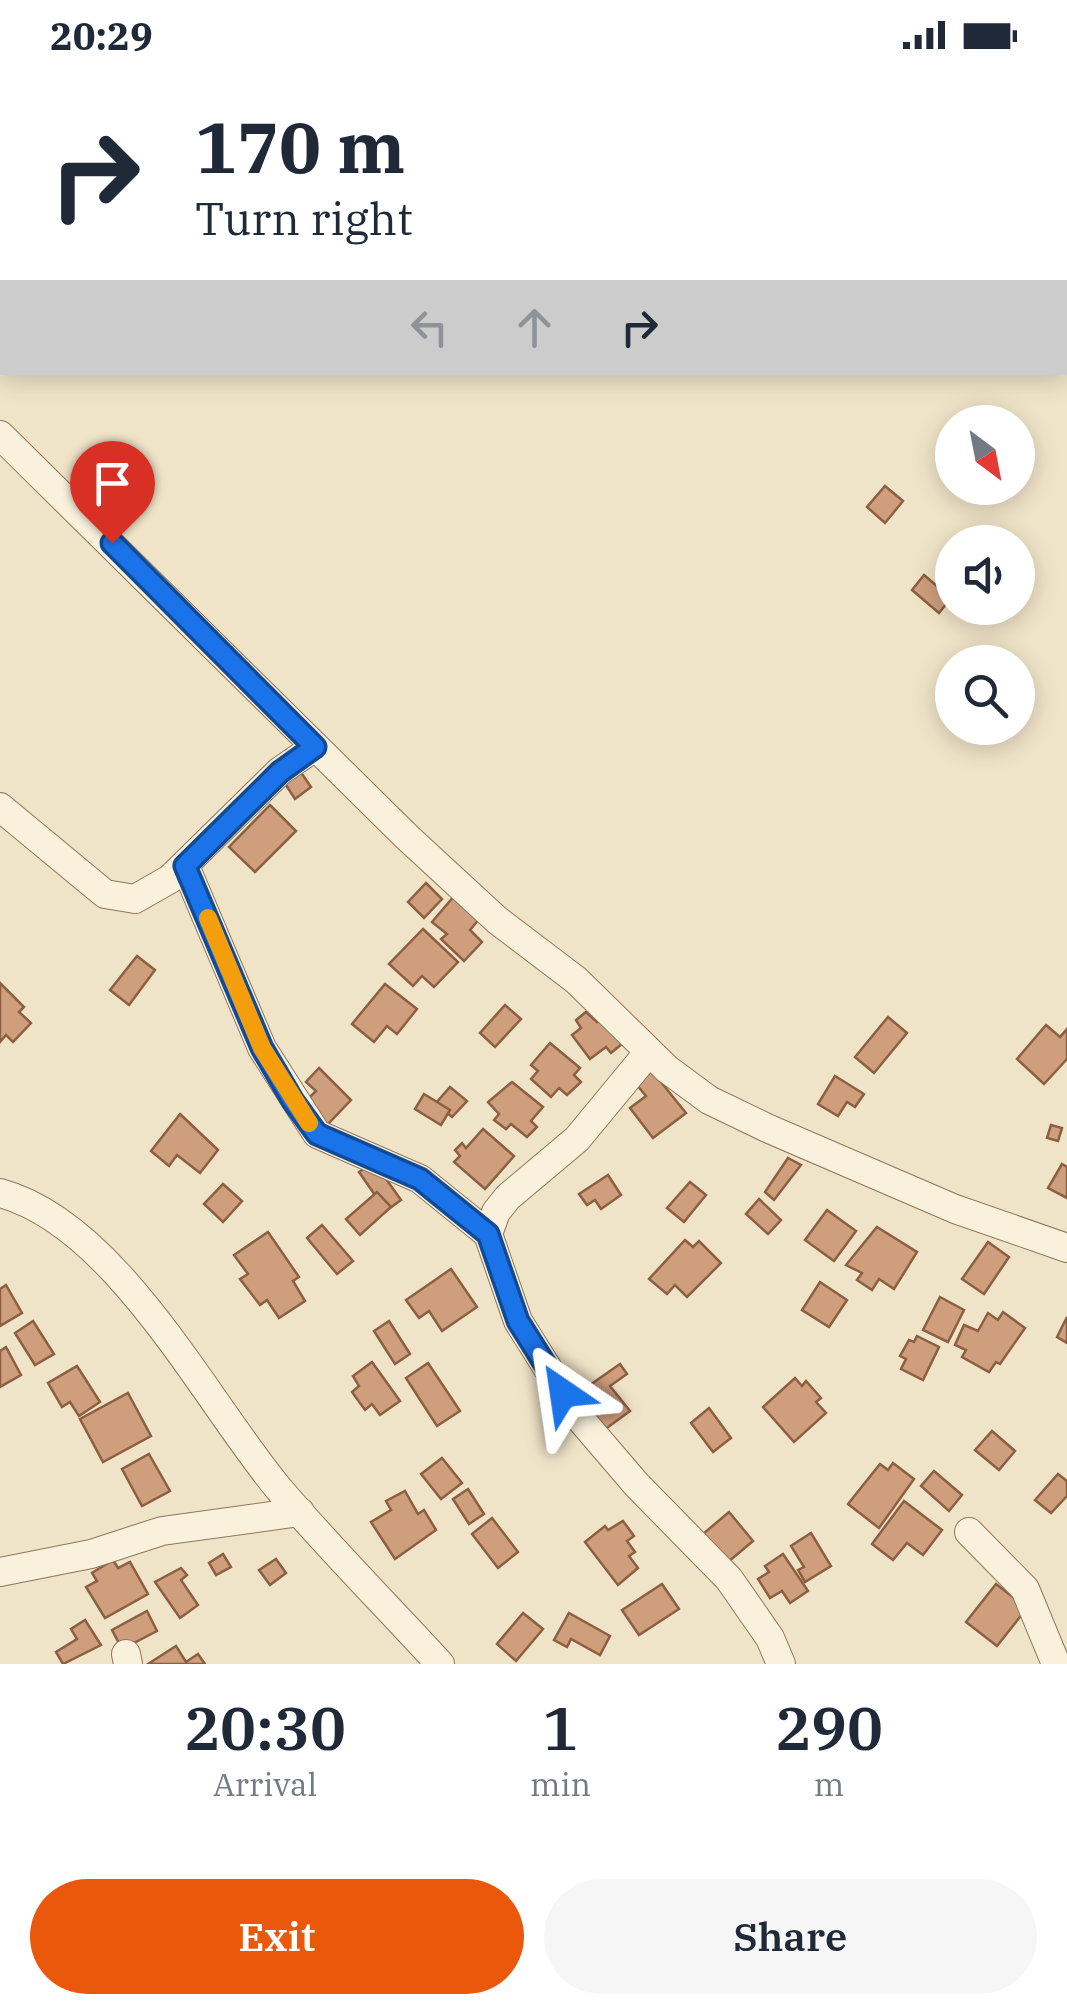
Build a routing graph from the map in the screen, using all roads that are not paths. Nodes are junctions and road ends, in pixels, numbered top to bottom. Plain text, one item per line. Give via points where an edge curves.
1 (0, 435) edge
2 (315, 747) junction
3 (0, 808) edge
4 (185, 866) junction
5 (648, 1053) junction
6 (0, 1193) edge
7 (488, 1234) junction
8 (1067, 1248) edge
9 (300, 1512) junction
10 (968, 1532) dead end
11 (0, 1572) edge
12 (440, 1664) edge
13 (781, 1664) edge
14 (1056, 1664) edge

1 - 2 street
2 - 4 street via 280,772
2 - 5 street via 497,920 576,980
3 - 4 street via 105,894 135,899
4 - 7 street via 262,1048 317,1134 420,1179
5 - 7 street via 577,1139 508,1197
5 - 8 street via 709,1100 767,1128 955,1209
6 - 9 street via 92,1247 153,1316
7 - 13 street via 518,1321 577,1415 730,1579
9 - 11 street via 162,1530 91,1554
9 - 12 street
10 - 14 street via 1025,1589

